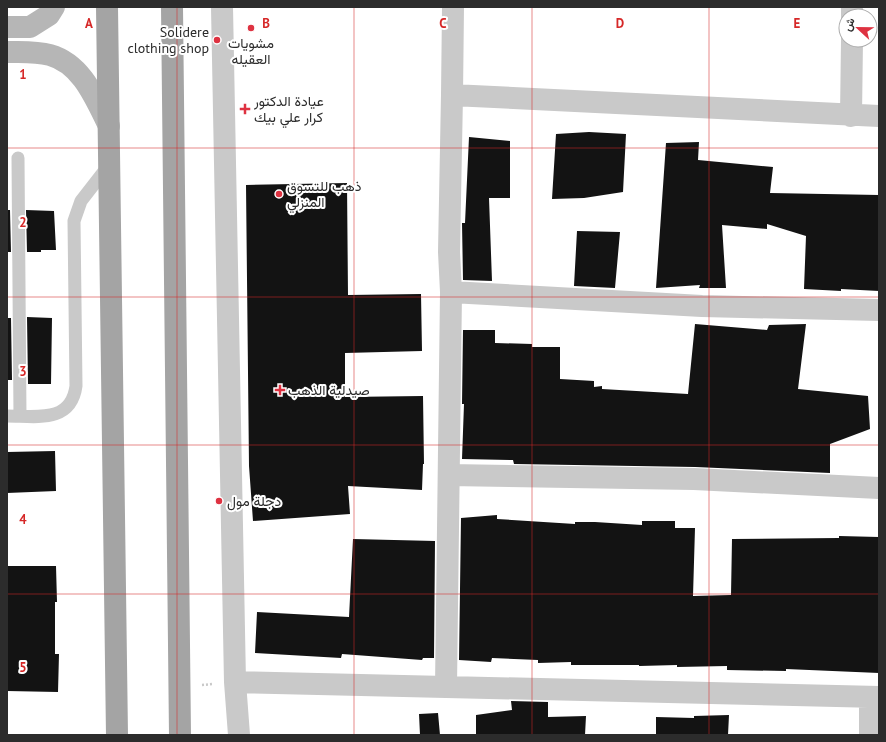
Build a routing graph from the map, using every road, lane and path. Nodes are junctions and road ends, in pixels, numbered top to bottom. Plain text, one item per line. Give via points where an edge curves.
1 (54, 7) edge
2 (107, 7) edge
3 (172, 7) edge
4 (222, 7) edge
5 (453, 7) edge
6 (7, 27) edge
7 (852, 48) edge
8 (7, 52) edge
9 (452, 95) junction
10 (851, 116) junction
11 (879, 116) edge
12 (109, 126) junction
13 (18, 158) dead end
14 (109, 164) junction
15 (452, 292) junction
16 (879, 310) edge
17 (13, 416) edge
18 (449, 475) junction
19 (879, 488) edge
20 (235, 682) junction
21 (179, 686) junction
22 (446, 687) junction
23 (874, 697) edge
24 (117, 735) edge
25 (180, 735) edge
26 (239, 735) edge
27 (870, 735) edge

1 - 6 street via 49,15 30,27
2 - 12 main road
3 - 21 main road
4 - 20 street
5 - 9 street
7 - 10 street
8 - 12 street via 34,52 50,55 65,62 88,86
9 - 10 street
9 - 15 street via 448,252
10 - 11 street
12 - 14 main road
13 - 17 lane
14 - 17 lane via 81,201 74,220 75,393 68,407 55,415
14 - 24 main road
15 - 16 street via 702,306
15 - 18 street
18 - 19 street via 694,479
18 - 22 street
20 - 21 path
20 - 22 street
20 - 26 street
21 - 25 main road
22 - 23 street
23 - 27 street

